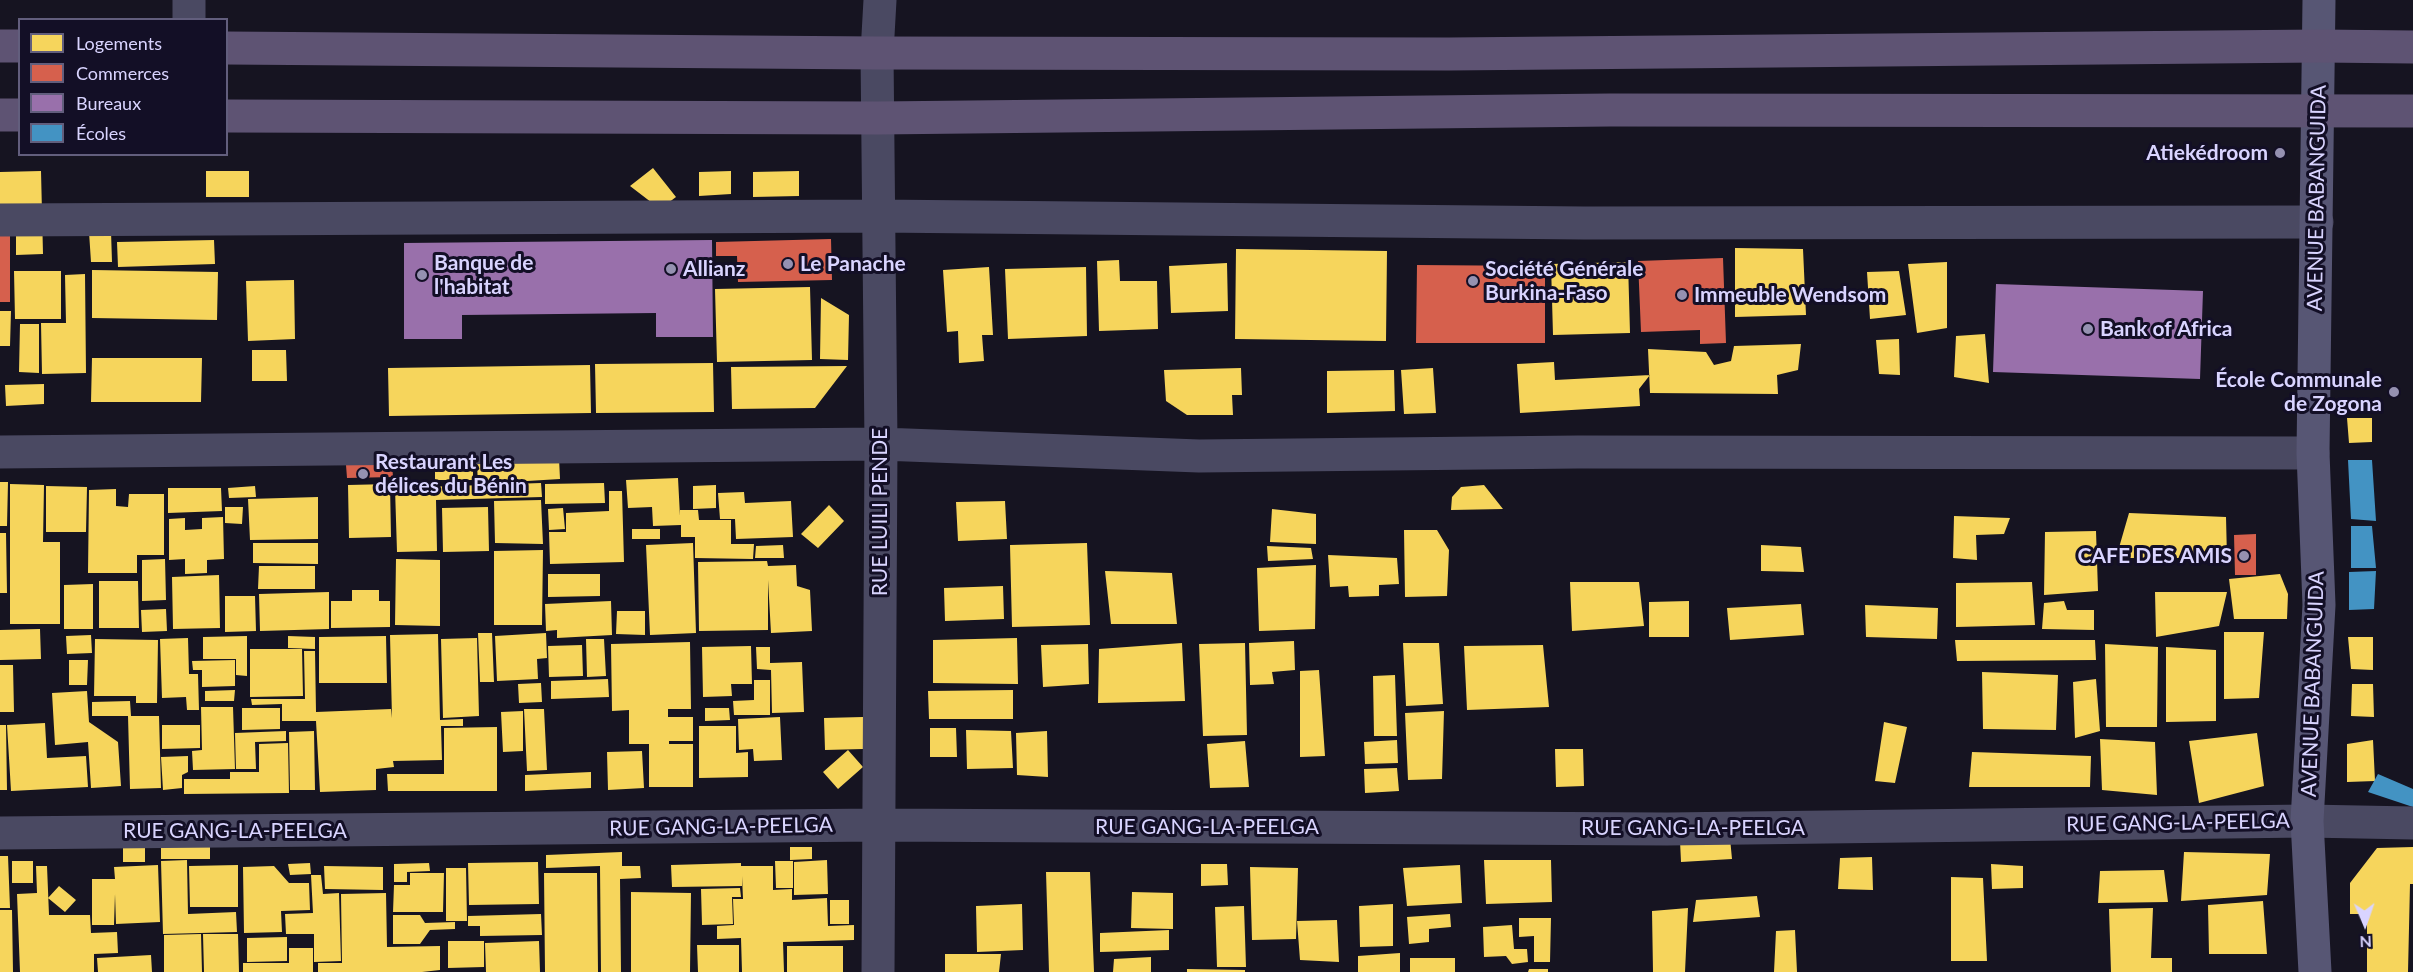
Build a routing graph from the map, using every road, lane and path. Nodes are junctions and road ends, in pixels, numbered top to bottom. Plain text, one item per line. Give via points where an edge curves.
1 (189, 0) edge
2 (880, 0) edge
3 (2319, 0) edge
4 (189, 18) edge
5 (0, 46) edge
6 (18, 46) edge
7 (2320, 46) junction
8 (2413, 47) edge
9 (228, 48) edge
10 (877, 53) junction
11 (2317, 111) junction
12 (2413, 111) edge
13 (0, 115) edge
14 (18, 115) edge
15 (228, 116) edge
16 (878, 118) junction
17 (878, 216) junction
18 (0, 220) edge
19 (2317, 222) junction
20 (881, 444) junction
21 (0, 452) edge
22 (2313, 453) junction
23 (2307, 821) junction
24 (2413, 823) edge
25 (879, 825) junction
26 (0, 833) edge
27 (878, 972) edge
28 (2315, 972) edge

1 - 4 street
2 - 10 street, RUE LUILI PENDE
3 - 7 street, AVENUE BABANGUIDA
5 - 6 main road
7 - 8 main road
7 - 10 main road via 1449,54
7 - 11 street, AVENUE BABANGUIDA
9 - 10 main road
10 - 16 street, RUE LUILI PENDE
11 - 12 main road
11 - 16 main road via 1610,110
11 - 19 street, AVENUE BABANGUIDA
13 - 14 main road
15 - 16 main road
16 - 17 street, RUE LUILI PENDE
17 - 18 street
17 - 19 street via 1584,223
17 - 20 street, RUE LUILI PENDE
19 - 22 street, AVENUE BABANGUIDA
20 - 21 street
20 - 22 street via 1199,456
20 - 25 street, RUE LUILI PENDE
22 - 23 street, AVENUE BABANGUIDA via 2319,605
23 - 24 street, RUE GANG-LA-PEELGA
23 - 25 street, RUE GANG-LA-PEELGA via 1667,829
23 - 28 street, AVENUE BABANGUIDA
25 - 26 street, RUE GANG-LA-PEELGA
25 - 27 street, RUE LUILI PENDE

